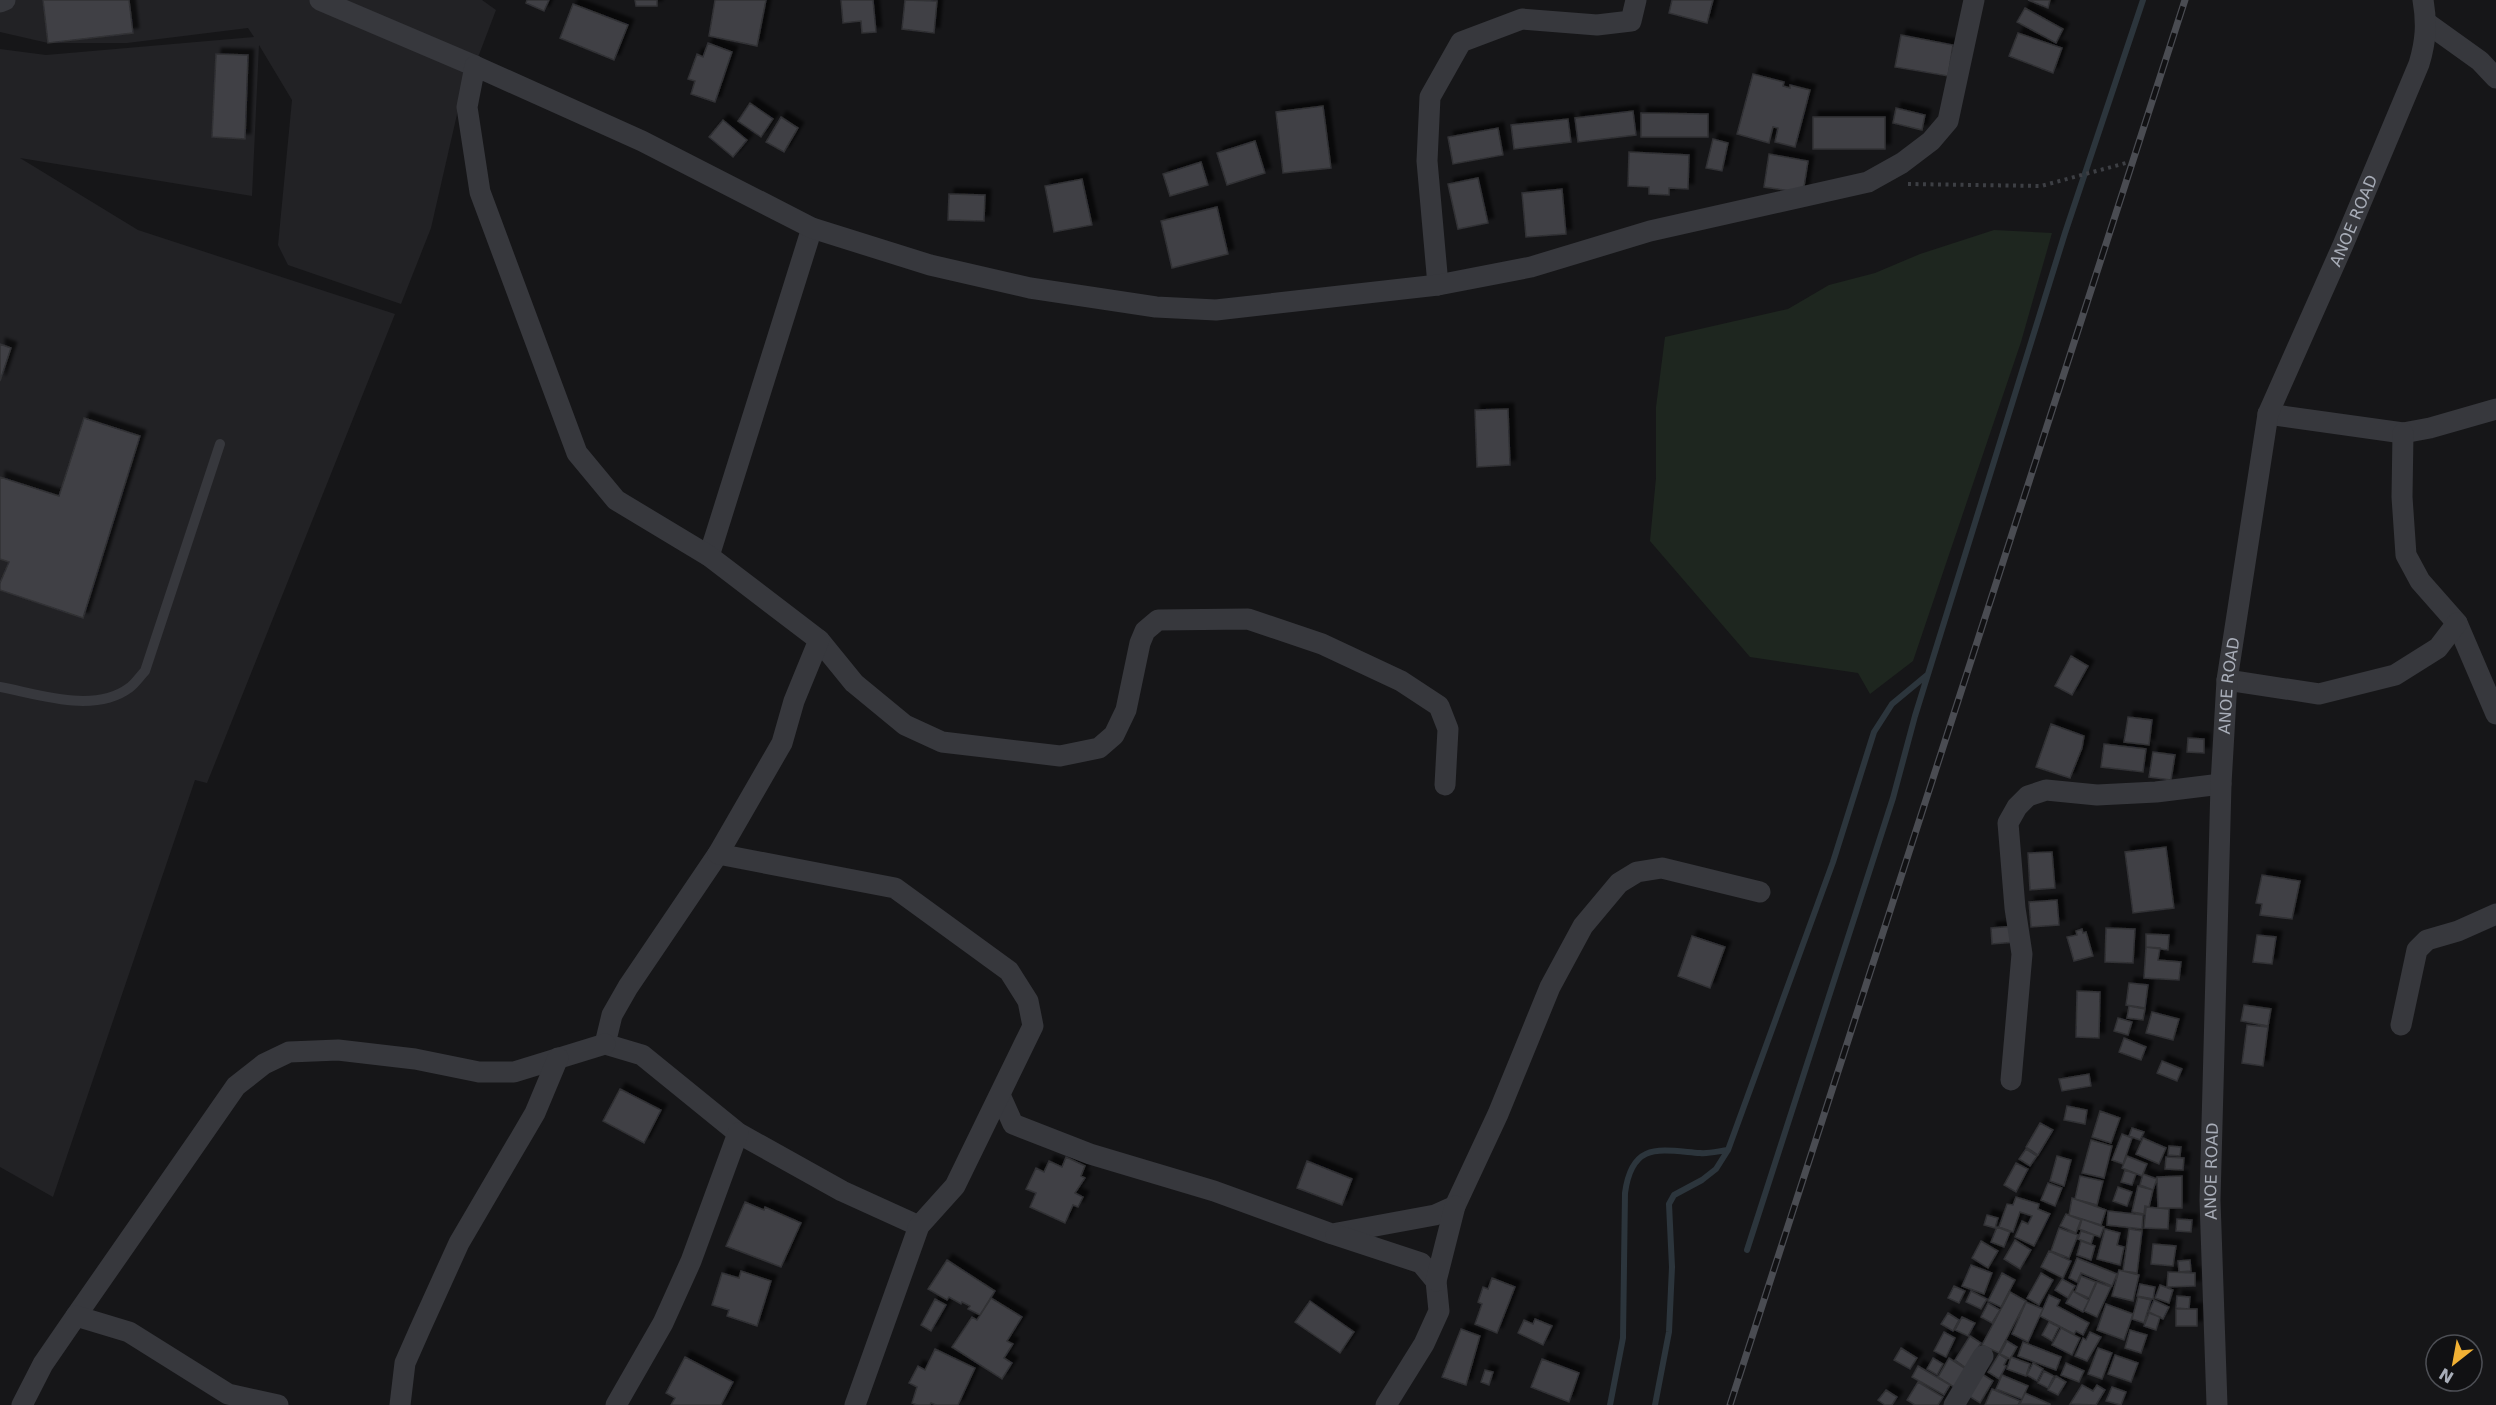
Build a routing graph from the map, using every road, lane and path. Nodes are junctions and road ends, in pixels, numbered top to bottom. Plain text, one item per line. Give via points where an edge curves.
1 (5, 0) edge
2 (320, 0) edge
3 (1636, 0) edge
4 (1974, 0) edge
5 (2423, 0) edge
6 (0, 2) edge
7 (2427, 23) junction
8 (475, 66) junction
9 (2496, 78) edge
10 (2126, 163) dead end
11 (1868, 182) junction
12 (812, 228) junction
13 (1438, 285) junction
14 (2496, 409) edge
15 (2268, 414) junction
16 (2403, 433) junction
17 (220, 444) dead end
18 (709, 556) junction
19 (2457, 623) junction
20 (819, 640) junction
21 (2227, 680) junction
22 (0, 687) edge
23 (2496, 714) edge
24 (2221, 784) junction
25 (1445, 785) dead end
26 (718, 854) junction
27 (1760, 892) dead end
28 (2496, 914) edge
29 (2401, 1025) dead end
30 (605, 1044) junction
31 (558, 1058) junction
32 (2011, 1080) dead end
33 (1000, 1095) junction
34 (738, 1133) junction
35 (1455, 1206) junction
36 (919, 1226) junction
37 (1332, 1234) junction
38 (1436, 1281) junction
39 (76, 1316) junction
40 (1983, 1356) dead end
41 (21, 1405) edge
42 (278, 1405) edge
43 (400, 1405) edge
44 (616, 1405) edge
45 (855, 1405) edge
46 (1386, 1405) edge
47 (1954, 1405) edge
48 (2217, 1405) edge

1 - 6 street
2 - 8 street
3 - 13 street via 1631,21 1597,25 1522,19 1461,42 1431,98 1427,161
4 - 11 street via 1948,121 1931,141
5 - 7 street, ANOE ROAD
7 - 9 street via 2480,61
7 - 15 street, ANOE ROAD via 2419,64
8 - 12 street via 642,141
8 - 18 street via 467,107 480,192 577,453 616,500
10 - 11 path via 2041,186
11 - 13 street via 1650,231 1531,267
12 - 13 street via 930,265 1030,288 1156,307 1216,310
12 - 18 street
14 - 16 street
15 - 16 street
15 - 21 street, ANOE ROAD
16 - 19 street via 2406,555 2420,581
17 - 22 lane via 145,670 129,688 102,700 66,700
18 - 20 street
19 - 21 street via 2438,648 2394,675 2319,694
19 - 23 street
20 - 25 street via 854,683 905,725 942,742 1060,756 1100,748 1113,735 1126,710 1140,643 1145,631 1158,620 1248,619 1322,644 1401,681 1439,706 1448,729
20 - 26 street via 782,743
21 - 24 street, ANOE ROAD
24 - 32 street via 2097,795 2046,790 2028,796 2017,807 2008,823 2022,954
24 - 48 street, ANOE ROAD via 2210,1200
26 - 30 street via 628,987 612,1015
26 - 33 street via 895,888 1009,971 1028,1000 1033,1026
27 - 35 street via 1662,868 1637,872 1619,883 1583,926 1550,987
28 - 29 street via 2427,940 2417,950
30 - 31 street
30 - 34 street via 642,1055
31 - 39 street via 513,1072 479,1072 338,1050 289,1052 264,1064 236,1086
31 - 43 street via 535,1113 459,1243 405,1363
33 - 36 street via 955,1186
33 - 37 street via 1013,1124 1090,1154 1214,1191
34 - 36 street via 842,1191
34 - 44 street via 692,1261 663,1323
35 - 37 street via 1435,1215
35 - 38 street
36 - 45 street
37 - 38 street via 1421,1263
38 - 46 street via 1439,1311 1424,1344
39 - 41 street
39 - 42 street via 129,1332 228,1394
40 - 47 street

